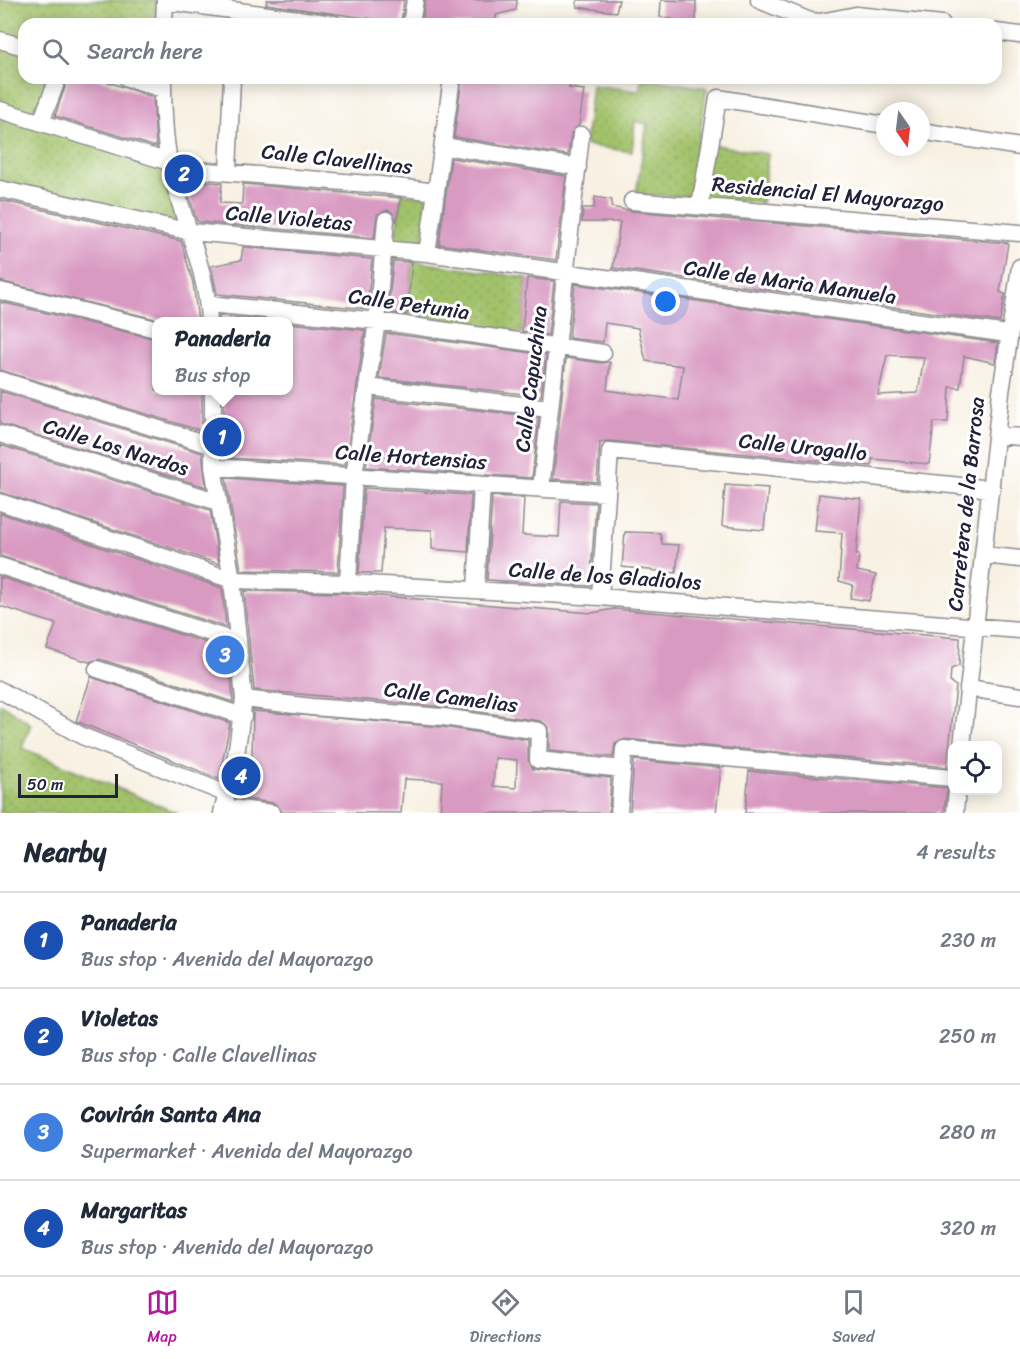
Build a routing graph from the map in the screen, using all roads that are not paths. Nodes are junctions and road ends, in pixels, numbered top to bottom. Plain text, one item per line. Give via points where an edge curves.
1 (165, 0) edge
2 (415, 0) edge
3 (759, 0) edge
4 (240, 5) edge
5 (164, 18) edge
6 (304, 18) edge
7 (412, 18) edge
8 (803, 18) edge
9 (841, 18) edge
10 (895, 18) edge
11 (1002, 33) edge
12 (1020, 35) edge
13 (0, 40) edge
14 (18, 45) edge
15 (56, 84) edge
16 (163, 84) edge
17 (232, 84) edge
18 (451, 84) edge
19 (0, 110) edge
20 (41, 122) junction
21 (876, 124) edge
22 (930, 132) edge
23 (581, 135) dead end
24 (443, 146) junction
25 (1020, 147) edge
26 (170, 165) junction
27 (578, 167) junction
28 (228, 171) junction
29 (0, 189) edge
30 (436, 192) junction
31 (633, 201) dead end
32 (700, 206) junction
33 (386, 220) dead end
34 (191, 232) junction
35 (1020, 233) edge
36 (383, 249) junction
37 (427, 253) junction
38 (1020, 267) edge
39 (566, 274) junction
40 (0, 291) edge
41 (209, 304) junction
42 (209, 317) edge
43 (377, 321) junction
44 (152, 327) edge
45 (1008, 334) junction
46 (556, 348) junction
47 (603, 353) dead end
48 (0, 380) edge
49 (368, 387) junction
50 (213, 395) edge
51 (549, 408) junction
52 (0, 434) edge
53 (997, 435) junction
54 (1020, 437) edge
55 (214, 446) junction
56 (213, 467) junction
57 (354, 476) junction
58 (482, 485) junction
59 (541, 489) junction
60 (992, 489) junction
61 (606, 493) junction
62 (0, 502) edge
63 (219, 502) junction
64 (984, 555) junction
65 (1020, 559) edge
66 (0, 566) edge
67 (232, 580) junction
68 (348, 583) junction
69 (476, 590) junction
70 (600, 597) junction
71 (975, 628) junction
72 (1020, 630) edge
73 (238, 642) junction
74 (97, 669) dead end
75 (968, 688) junction
76 (0, 690) edge
77 (1020, 696) edge
78 (243, 707) junction
79 (963, 741) edge
80 (622, 769) junction
81 (948, 778) edge
82 (957, 795) edge
83 (224, 805) edge
84 (272, 813) edge
85 (619, 813) edge
86 (955, 813) edge

1 - 4 street
1 - 5 street
2 - 7 street
3 - 8 street
4 - 6 street
9 - 10 street
11 - 12 street
13 - 14 street
15 - 20 street
16 - 26 street
17 - 28 street
18 - 24 street
19 - 20 street, Calle Clavellinas
20 - 26 street, Calle Clavellinas
21 - 32 street via 718,98
22 - 25 street
23 - 27 street, Calle Capuchina
24 - 27 street
24 - 30 street
26 - 28 street, Calle Clavellinas
26 - 34 street
27 - 39 street, Calle Capuchina
28 - 30 street, Calle Clavellinas
29 - 34 street, Calle Violetas
30 - 37 street, Calle Clavellinas
31 - 32 street, Residencial El Mayorazgo
32 - 35 street, Residencial El Mayorazgo
33 - 36 street
34 - 36 street, Calle Violetas
34 - 41 street
36 - 37 street, Calle Violetas
36 - 43 street
37 - 39 street, Calle Violetas
38 - 45 street, Carretera de la Barrosa
39 - 45 street, Calle de Maria Manuela
39 - 46 street, Calle Capuchina
40 - 44 street
41 - 42 street
41 - 43 street, Calle Petunia
43 - 46 street, Calle Petunia
43 - 49 street
45 - 53 street, Carretera de la Barrosa
46 - 47 street, Calle Petunia
46 - 51 street, Calle Capuchina
48 - 55 street
49 - 51 street
49 - 57 street
50 - 55 street
51 - 59 street, Calle Capuchina
52 - 63 street, Calle Los Nardos
53 - 54 street
53 - 60 street, Carretera de la Barrosa
55 - 56 street
56 - 57 street, Calle Hortensias
56 - 63 street
57 - 58 street, Calle Hortensias
57 - 68 street
58 - 59 street, Calle Hortensias
58 - 69 street
59 - 61 street, Calle Hortensias
60 - 61 street, Calle Urogallo via 610,451
60 - 64 street, Carretera de la Barrosa
61 - 70 street
62 - 67 street, Calle de los Gladiolos
63 - 67 street
64 - 65 street
64 - 71 street, Carretera de la Barrosa
66 - 73 street
67 - 68 street, Calle de los Gladiolos
67 - 73 street
68 - 69 street, Calle de los Gladiolos
69 - 70 street, Calle de los Gladiolos
70 - 71 street, Calle de los Gladiolos
71 - 72 street, Calle de los Gladiolos
71 - 75 street, Carretera de la Barrosa
73 - 78 street
74 - 78 street
75 - 77 street
75 - 79 street, Carretera de la Barrosa
76 - 83 street via 82,736
78 - 80 street, Calle Camelias via 312,707 443,717 539,731 538,760
78 - 83 street
80 - 81 street via 624,749
80 - 85 street
82 - 86 street
83 - 84 street

